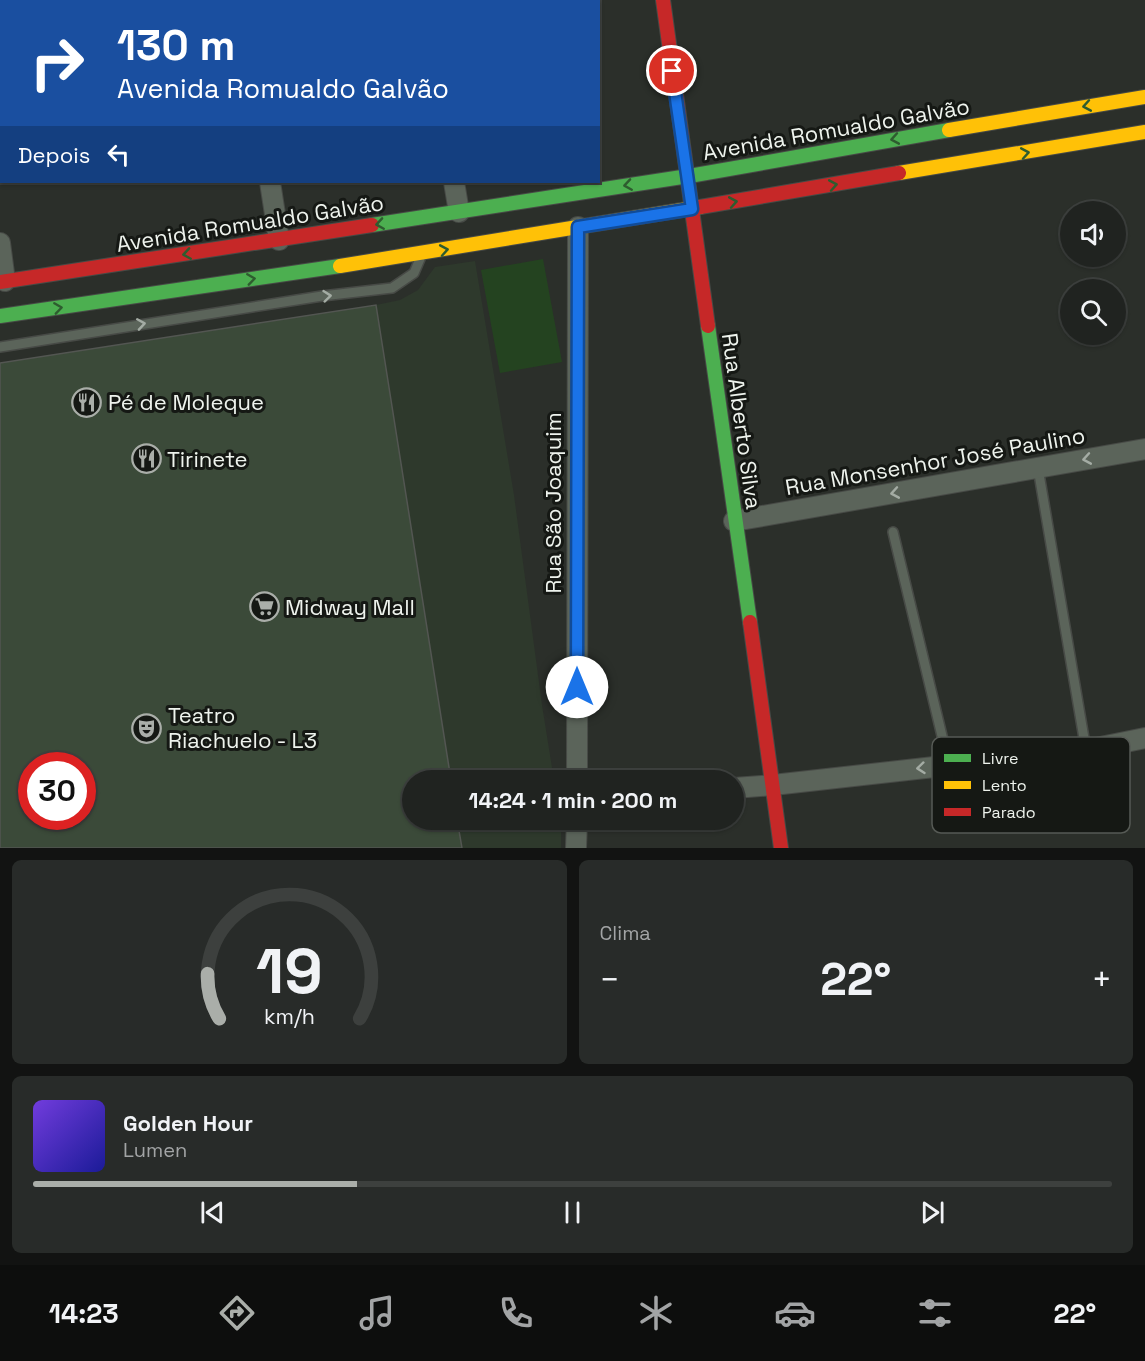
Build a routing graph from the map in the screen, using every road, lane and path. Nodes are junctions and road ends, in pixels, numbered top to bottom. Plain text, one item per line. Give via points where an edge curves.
1 (663, 0) edge
2 (1145, 97) edge
3 (1145, 132) edge
4 (686, 176) junction
5 (270, 183) edge
6 (454, 183) edge
7 (692, 209) junction
8 (459, 212) junction
9 (578, 227) junction
10 (279, 240) junction
11 (0, 243) edge
12 (422, 254) junction
13 (3, 282) edge
14 (0, 316) edge
15 (0, 347) edge
16 (1145, 448) edge
17 (1038, 468) junction
18 (734, 522) junction
19 (893, 532) dead end
20 (942, 737) edge
21 (1084, 737) edge
22 (1145, 738) edge
23 (1130, 741) edge
24 (932, 767) edge
25 (577, 770) edge
26 (773, 785) junction
27 (744, 787) edge
28 (577, 830) edge
29 (576, 848) edge
30 (781, 848) edge

1 - 4 main road, Rua Alberto Silva
2 -> 4 main road, Avenida Romualdo Galvão
7 -> 3 main road
4 - 7 main road, Rua Alberto Silva
4 -> 8 main road, Avenida Romualdo Galvão
5 - 10 street
6 - 8 street
7 - 9 main road
7 - 18 main road, Rua Alberto Silva
8 -> 10 main road, Avenida Romualdo Galvão
12 -> 9 main road
9 - 25 street, Rua São Joaquim
10 -> 13 main road, Avenida Romualdo Galvão
11 - 13 street
14 -> 12 main road
15 -> 12 lane via 393,288 414,273
16 -> 17 street, Rua Monsenhor José Paulino
17 -> 18 street, Rua Monsenhor José Paulino
17 - 21 lane
18 - 26 main road, Rua Alberto Silva
19 - 20 lane
22 - 23 street
24 -> 26 street
26 - 27 street
26 - 30 main road, Rua Alberto Silva
28 - 29 street

